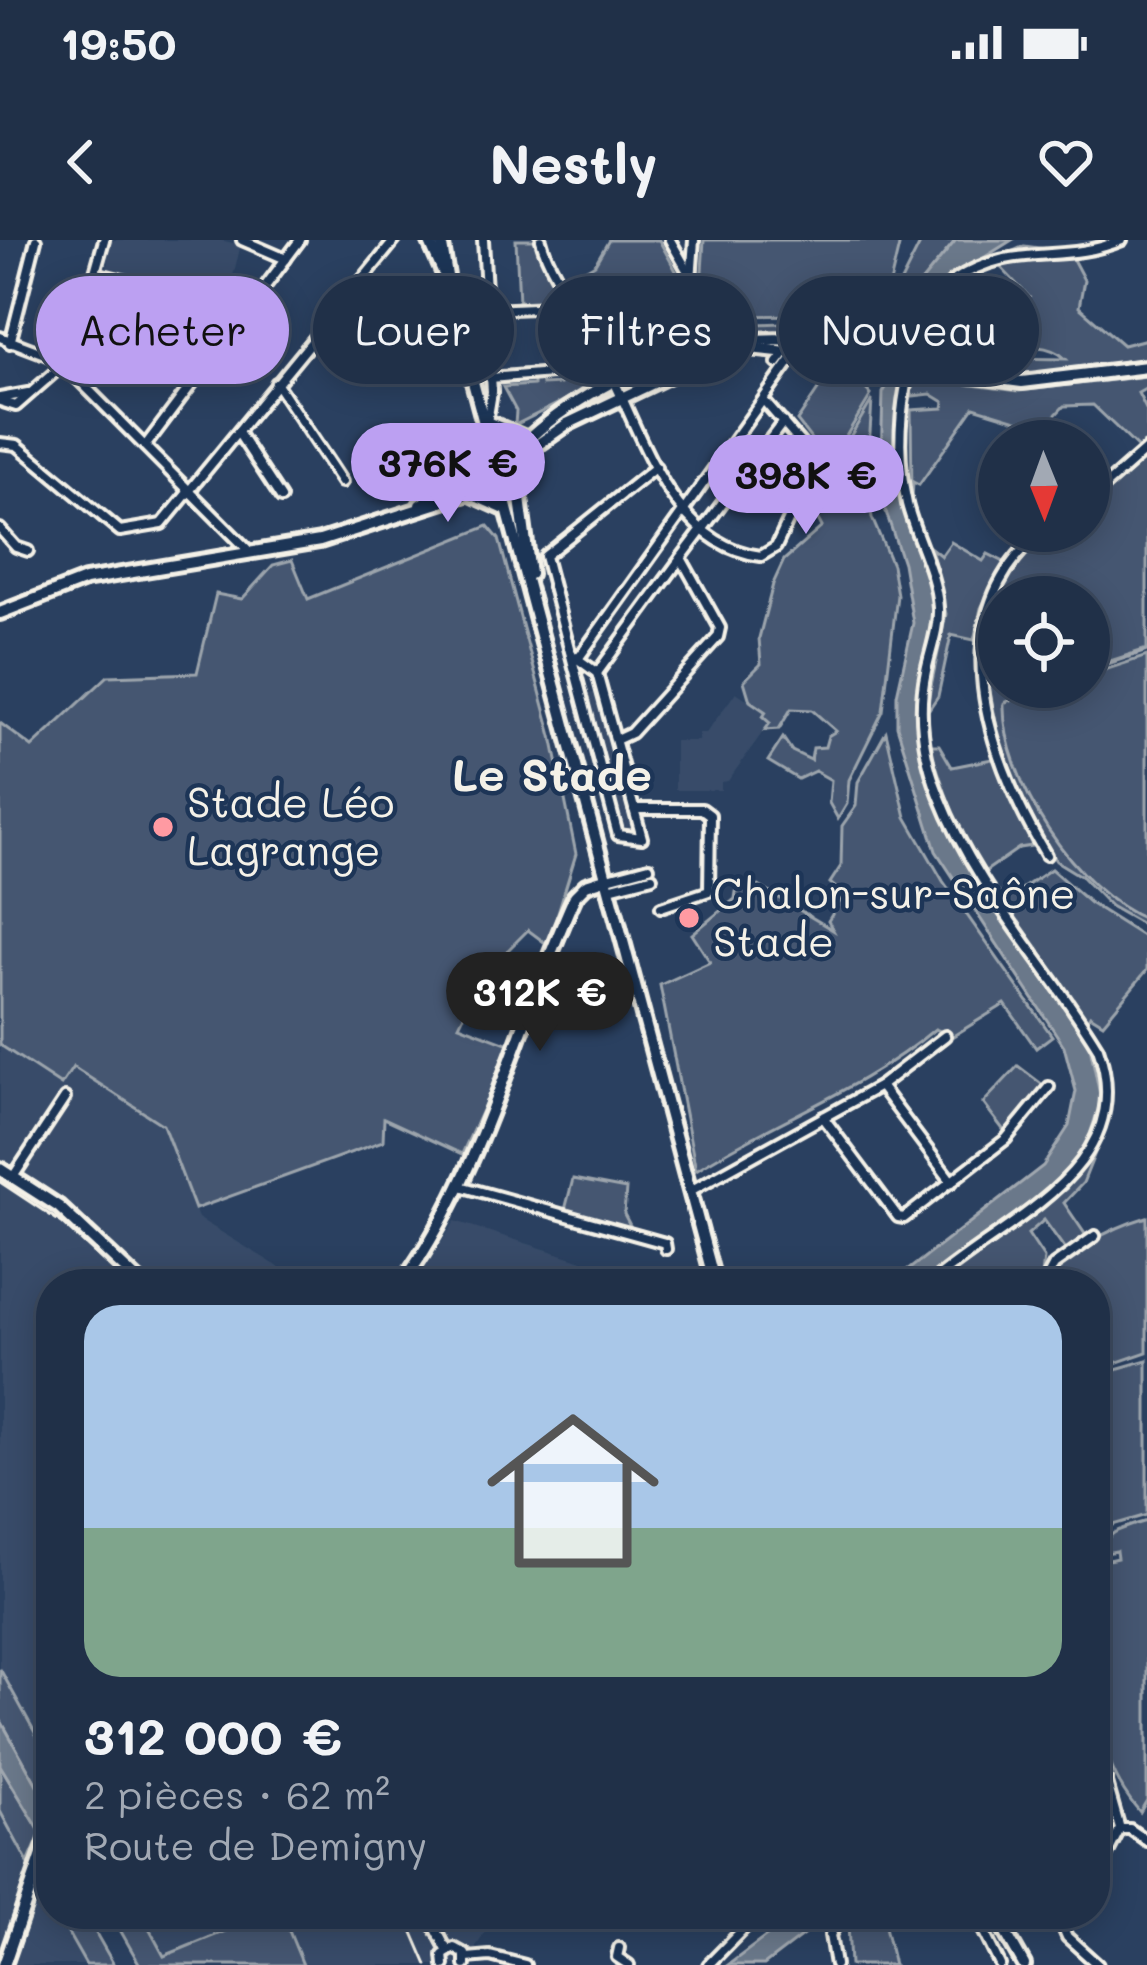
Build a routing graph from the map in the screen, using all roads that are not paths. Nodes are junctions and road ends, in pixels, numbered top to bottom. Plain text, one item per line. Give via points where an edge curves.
1 (36, 240) edge
2 (104, 240) edge
3 (242, 240) edge
4 (300, 240) edge
5 (395, 240) edge
6 (429, 240) edge
7 (441, 240) edge
8 (483, 240) edge
9 (541, 240) edge
10 (670, 240) edge
11 (694, 240) edge
12 (1122, 240) edge
13 (1028, 242) edge
14 (1003, 247) dead end
15 (286, 260) junction
16 (95, 273) junction
17 (445, 275) junction
18 (94, 276) edge
19 (107, 276) edge
20 (274, 276) edge
21 (485, 276) edge
22 (559, 276) edge
23 (691, 276) edge
24 (692, 276) edge
25 (0, 337) edge
26 (10, 343) junction
27 (766, 349) junction
28 (779, 349) edge
29 (755, 350) edge
30 (36, 354) edge
31 (289, 367) edge
32 (779, 367) edge
33 (1147, 367) edge
34 (777, 369) junction
35 (1039, 380) edge
36 (41, 384) edge
37 (84, 384) edge
38 (188, 384) edge
39 (275, 384) edge
40 (277, 384) edge
41 (490, 384) edge
42 (613, 384) edge
43 (615, 384) edge
44 (643, 384) edge
45 (621, 396) junction
46 (0, 399) edge
47 (764, 400) junction
48 (487, 422) junction
49 (783, 422) junction
50 (238, 433) junction
51 (528, 435) junction
52 (0, 443) edge
53 (146, 445) junction
54 (532, 449) junction
55 (1147, 449) edge
56 (656, 467) junction
57 (497, 468) junction
58 (342, 482) dead end
59 (1110, 482) edge
60 (191, 490) junction
61 (469, 493) junction
62 (281, 498) dead end
63 (412, 510) junction
64 (506, 510) junction
65 (685, 512) junction
66 (0, 529) edge
67 (700, 529) junction
68 (28, 551) dead end
69 (1020, 552) edge
70 (250, 553) junction
71 (681, 558) junction
72 (0, 613) edge
73 (536, 615) junction
74 (574, 657) junction
75 (597, 673) junction
76 (616, 740) junction
77 (634, 809) junction
78 (1046, 855) dead end
79 (651, 872) dead end
80 (608, 883) junction
81 (661, 907) dead end
82 (945, 1036) dead end
83 (880, 1085) junction
84 (1049, 1087) dead end
85 (65, 1098) dead end
86 (823, 1118) junction
87 (0, 1169) edge
88 (13, 1177) junction
89 (952, 1182) junction
90 (460, 1186) junction
91 (690, 1191) junction
92 (1095, 1235) dead end
93 (666, 1249) dead end
94 (127, 1269) edge
95 (411, 1269) edge
96 (711, 1269) edge
97 (950, 1269) edge
98 (1052, 1269) edge
99 (1110, 1794) edge
100 (1120, 1829) junction
101 (1147, 1841) edge
102 (1110, 1849) edge
103 (36, 1867) edge
104 (436, 1929) edge
105 (743, 1929) edge
106 (834, 1929) edge
107 (982, 1929) edge
108 (1004, 1929) edge
109 (1066, 1929) edge
110 (619, 1948) dead end
111 (448, 1950) junction
112 (466, 1961) edge
113 (4, 1965) edge
114 (444, 1965) edge
115 (525, 1965) edge
116 (629, 1965) edge
117 (708, 1965) edge
118 (835, 1965) edge
119 (1000, 1965) edge
120 (1024, 1965) edge
121 (1099, 1965) edge

1 - 26 street
2 - 16 street
3 - 15 street
4 - 15 street
5 - 31 street
6 - 17 main road
7 - 17 main road
8 - 21 street
9 - 22 street
10 - 23 street
11 - 24 street
12 - 13 street via 1093,247
14 - 97 street via 953,281 904,377 904,485 938,606 922,724 936,789 972,866 1098,1048 1106,1106 1071,1178
15 - 20 street
16 - 18 street
16 - 19 street
17 - 48 main road
25 - 26 street
26 - 30 street
27 - 28 main road
27 - 29 main road
27 - 34 street
32 - 34 street
33 - 35 main road, bridge
34 - 47 street
36 - 46 street
37 - 53 street
38 - 53 street
39 - 50 street
40 - 58 street
41 - 48 street
42 - 51 main road
43 - 45 street
44 - 45 main road
45 - 54 main road
45 - 56 street
47 - 49 street
47 - 65 street
48 - 51 main road
48 - 57 main road
49 - 67 street
49 - 67 street via 804,447 812,476 776,547 748,554
50 - 60 street
50 - 62 street
51 - 57 main road
52 - 60 street via 17,445 120,531 162,524
53 - 60 street
54 - 57 main road
54 - 73 main road via 518,491
55 - 59 street
56 - 65 street
56 - 74 street via 545,556
57 - 61 main road
57 - 63 main road
57 - 64 main road
60 - 70 street
61 - 63 main road
61 - 64 main road
63 - 70 main road via 349,533
64 - 73 main road
65 - 67 street
65 - 74 street
66 - 68 street
67 - 71 street
69 - 78 street via 988,605 979,654 996,745
70 - 72 main road via 85,580
71 - 75 street
71 - 76 street via 720,632 631,734
73 - 80 main road
74 - 75 street
74 - 77 street via 620,839 642,838
75 - 76 street
76 - 77 street
77 - 81 street via 707,811 709,891
79 - 80 street
80 - 90 main road via 580,889 571,904
80 - 91 main road
82 - 83 street
83 - 86 street
83 - 89 street
84 - 89 street via 1006,1139
85 - 88 street
86 - 89 street via 898,1217
86 - 91 street
87 - 88 main road
88 - 94 main road
90 - 93 street
90 - 95 main road
91 - 96 main road
92 - 98 street
99 - 100 street
100 - 101 street
100 - 102 street
103 - 113 main road
104 - 111 street
105 - 117 street
106 - 118 street
107 - 119 street
108 - 120 main road
109 - 121 street
110 - 116 street via 617,1957
111 - 112 street via 459,1949
111 - 114 street
112 - 115 street via 490,1956

